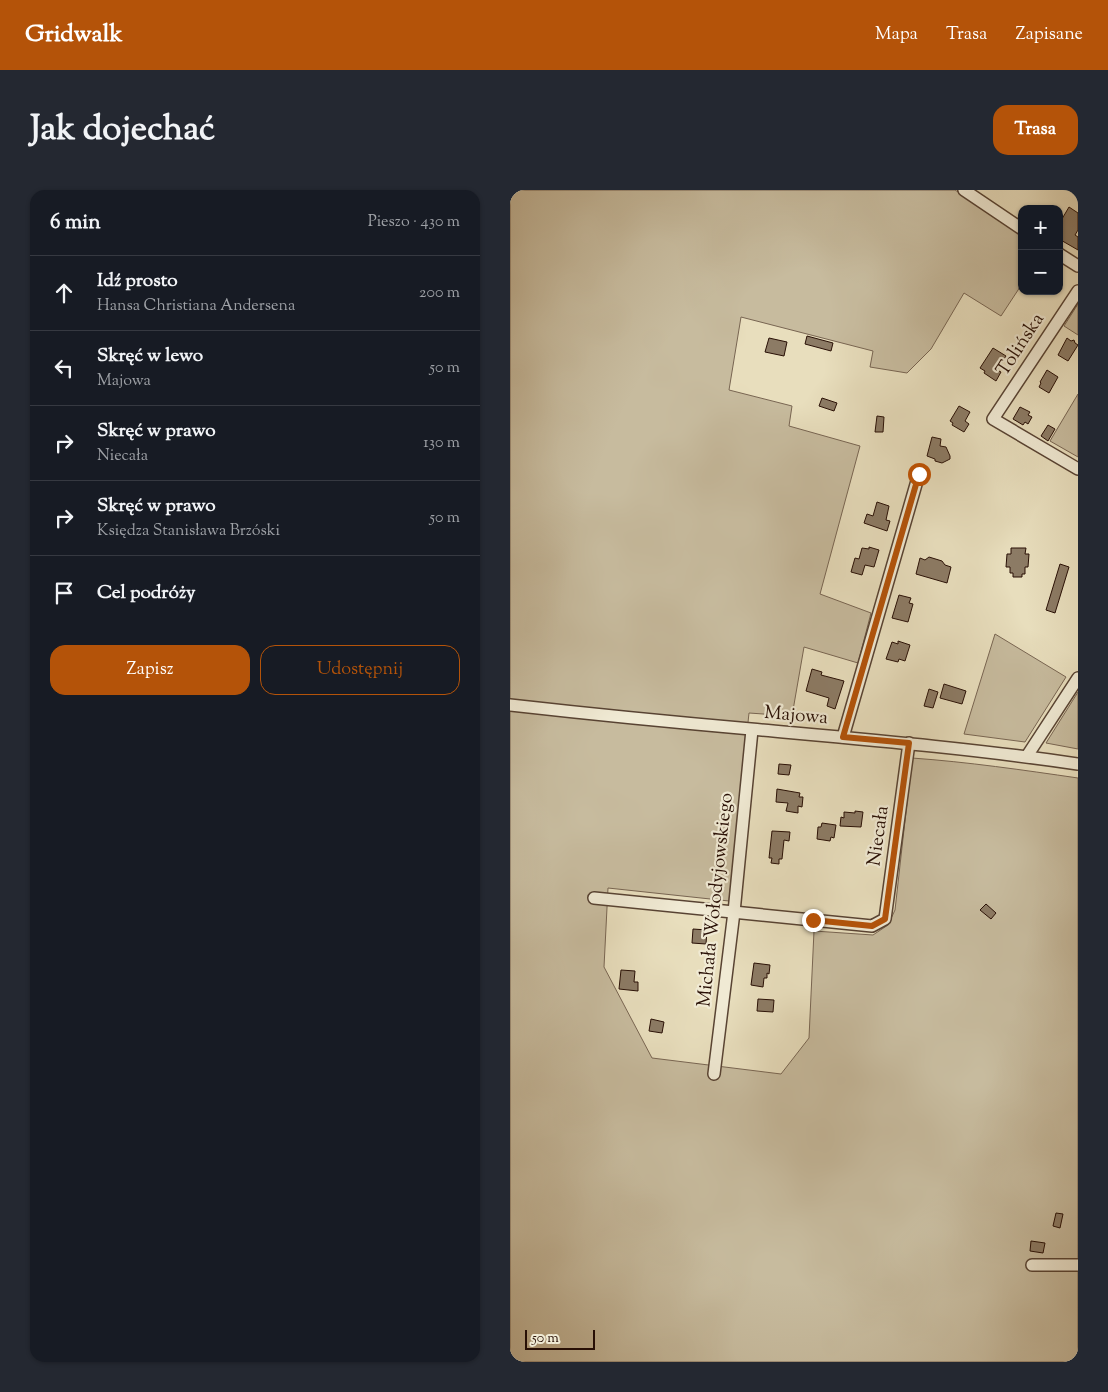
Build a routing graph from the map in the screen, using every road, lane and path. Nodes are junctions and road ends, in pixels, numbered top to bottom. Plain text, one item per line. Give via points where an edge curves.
1 (964, 190) edge
2 (1018, 226) edge
3 (1063, 257) edge
4 (1078, 266) edge
5 (1078, 291) edge
6 (1078, 469) edge
7 (919, 474) dead end
8 (1078, 678) edge
9 (510, 705) edge
10 (752, 730) junction
11 (843, 737) junction
12 (909, 743) junction
13 (1027, 756) junction
14 (1078, 764) edge
15 (594, 898) dead end
16 (734, 912) junction
17 (714, 1074) dead end
18 (1032, 1265) dead end
19 (1078, 1266) edge

1 - 2 street
3 - 4 street
5 - 6 street, Tolińska via 993,419
7 - 11 street
8 - 13 street
9 - 10 street, Majowa
10 - 11 street, Majowa
10 - 16 street, Michała Wołodyjowskiego
11 - 12 street, Majowa
12 - 13 street, Majowa
12 - 16 street, Niecała via 885,919 872,926
13 - 14 street, Majowa
15 - 16 street
16 - 17 street, Michała Wołodyjowskiego
18 - 19 street

